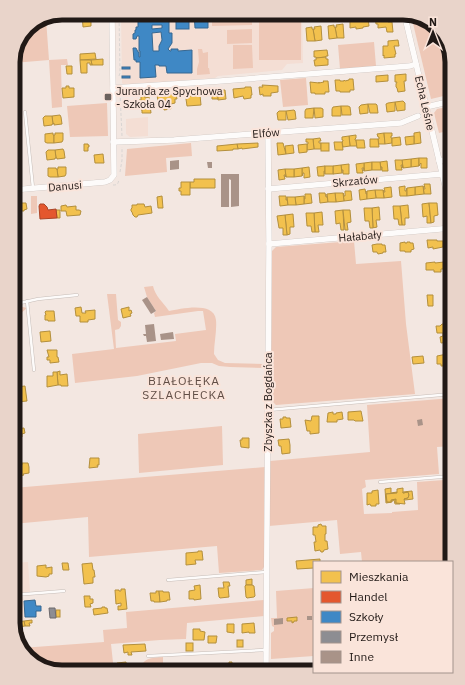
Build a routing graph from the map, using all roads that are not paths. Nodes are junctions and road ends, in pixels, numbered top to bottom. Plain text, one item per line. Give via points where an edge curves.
1 (112, 20) edge
2 (406, 20) edge
3 (416, 64) junction
4 (113, 88) junction
5 (445, 103) edge
6 (426, 107) junction
7 (25, 112) dead end
8 (418, 116) dead end
9 (268, 133) junction
10 (113, 142) junction
11 (445, 160) edge
12 (439, 161) junction
13 (442, 174) junction
14 (445, 186) edge
15 (33, 188) junction
16 (268, 188) junction
17 (20, 189) edge
18 (445, 229) edge
19 (269, 244) junction
20 (77, 295) dead end
21 (28, 301) junction
22 (20, 303) edge
23 (34, 370) dead end
24 (445, 395) edge
25 (268, 410) junction
26 (445, 477) edge
27 (380, 482) dead end
28 (267, 572) junction
29 (168, 580) dead end
30 (64, 591) dead end
31 (20, 594) edge
32 (266, 650) junction
33 (148, 656) dead end
34 (266, 665) edge

1 - 4 street
2 - 3 street, Echa Leśne
3 - 4 street
3 - 6 street, Echa Leśne
4 - 10 street
5 - 6 street
6 - 12 street, Echa Leśne
7 - 15 lane
8 - 9 street, Elfów via 401,123
9 - 10 street, Elfów
9 - 16 street, Zbyszka z Bogdańca
10 - 15 street, Danusi via 116,176 110,180
11 - 12 street
12 - 13 street, Echa Leśne
13 - 14 street, Echa Leśne
13 - 16 street, Skrzatów
15 - 17 street, Danusi
16 - 19 street, Zbyszka z Bogdańca
18 - 19 street, Hałabały
19 - 25 street, Zbyszka z Bogdańca
20 - 21 lane
21 - 22 lane
21 - 23 lane
24 - 25 lane
25 - 28 street, Zbyszka z Bogdańca
26 - 27 lane
28 - 29 lane
28 - 32 street, Zbyszka z Bogdańca
30 - 31 lane
32 - 33 lane
32 - 34 street, Zbyszka z Bogdańca

